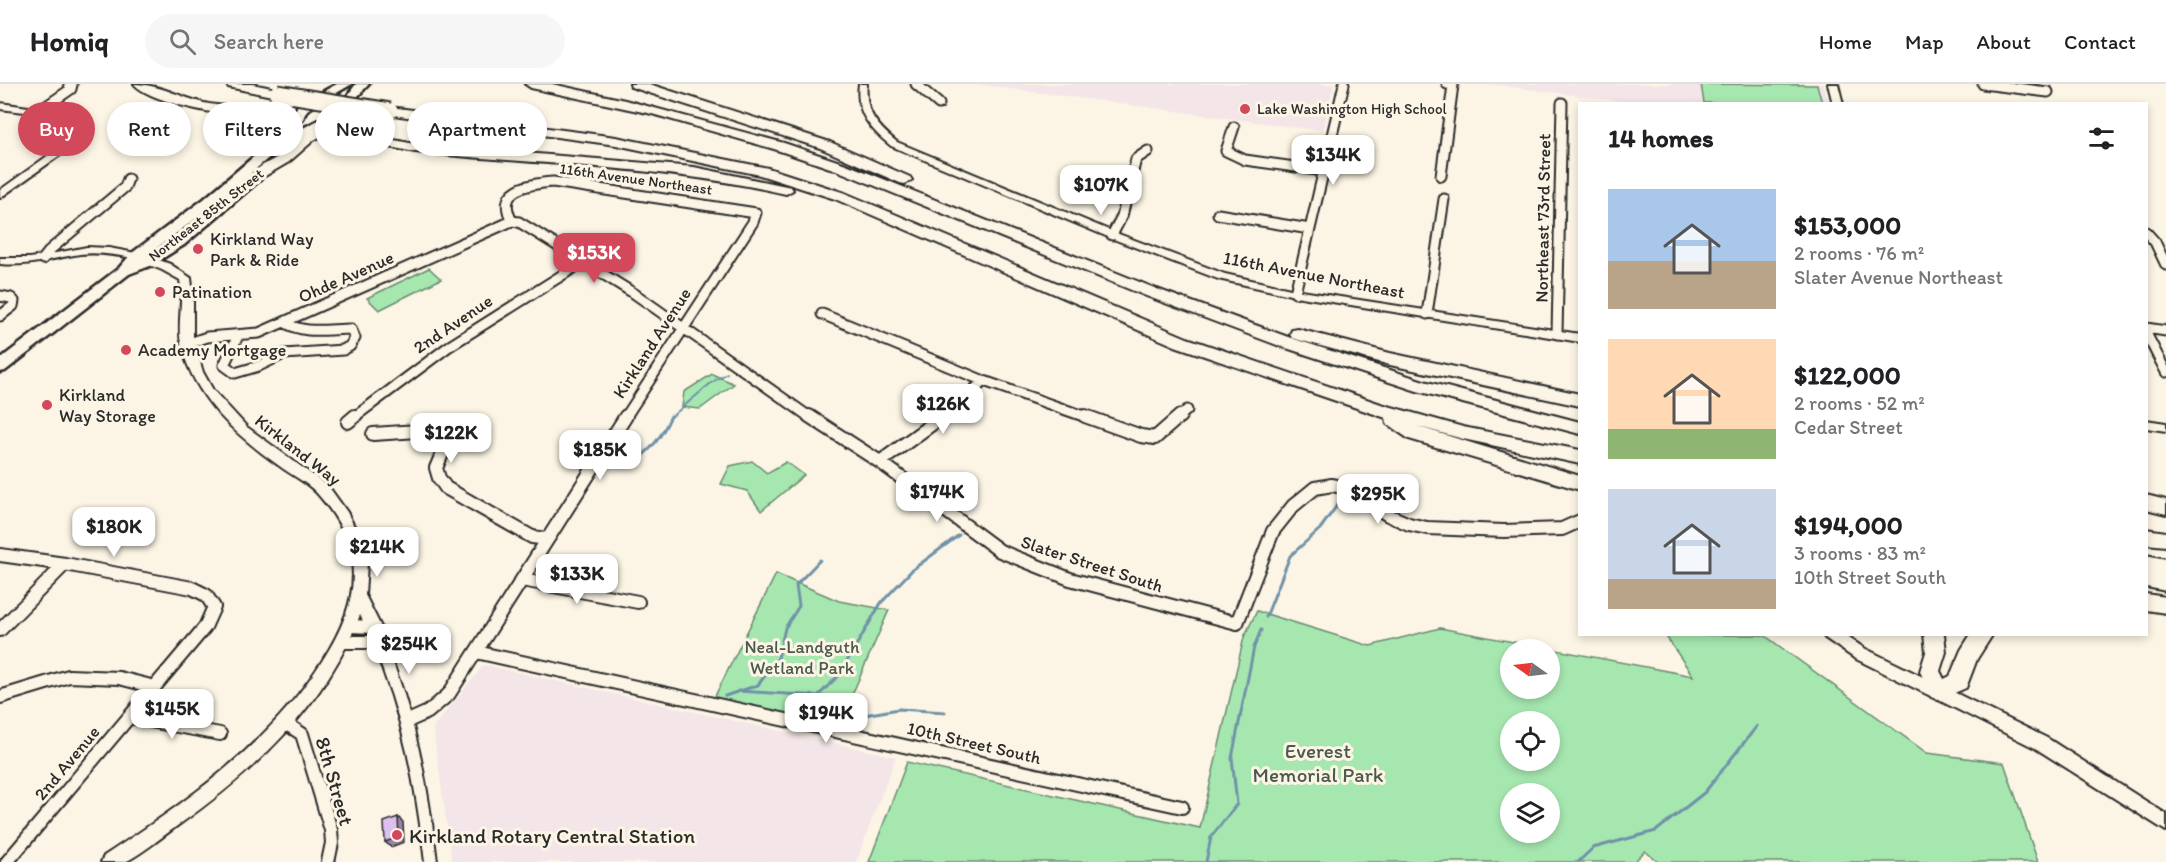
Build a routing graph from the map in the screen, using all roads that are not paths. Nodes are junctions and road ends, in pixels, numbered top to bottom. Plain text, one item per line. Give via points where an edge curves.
1 (69, 84) edge
2 (140, 84) edge
3 (233, 84) edge
4 (346, 84) edge
5 (363, 84) edge
6 (531, 84) edge
7 (636, 84) edge
8 (863, 84) edge
9 (916, 84) edge
10 (1344, 84) edge
11 (1450, 84) edge
12 (1833, 84) edge
13 (1983, 84) edge
14 (2048, 92) dead end
15 (52, 102) edge
16 (348, 102) edge
17 (1838, 102) edge
18 (1562, 103) dead end
19 (939, 104) dead end
20 (203, 106) edge
21 (2, 108) edge
22 (18, 109) edge
23 (303, 109) edge
24 (315, 127) edge
25 (1234, 128) dead end
26 (315, 132) edge
27 (395, 145) edge
28 (1148, 151) dead end
29 (52, 156) edge
30 (262, 156) edge
31 (1324, 171) junction
32 (260, 173) junction
33 (1441, 176) dead end
34 (128, 179) dead end
35 (228, 186) junction
36 (0, 195) edge
37 (1444, 199) dead end
38 (756, 213) joint
39 (1218, 214) dead end
40 (512, 221) junction
41 (1310, 229) junction
42 (2148, 233) edge
43 (1112, 235) junction
44 (928, 236) junction
45 (1017, 239) junction
46 (136, 256) junction
47 (43, 259) junction
48 (0, 261) edge
49 (151, 261) junction
50 (583, 262) junction
51 (2166, 265) edge
52 (124, 271) junction
53 (1295, 293) junction
54 (0, 296) edge
55 (1197, 309) junction
56 (822, 314) dead end
57 (1427, 314) junction
58 (2, 315) edge
59 (284, 322) junction
60 (683, 327) junction
61 (2148, 328) edge
62 (2166, 331) edge
63 (1557, 334) junction
64 (238, 336) junction
65 (2148, 337) edge
66 (1578, 338) edge
67 (187, 344) junction
68 (0, 367) edge
69 (2166, 372) edge
70 (984, 381) junction
71 (1578, 399) edge
72 (1377, 409) junction
73 (1187, 410) dead end
74 (348, 422) dead end
75 (2148, 424) edge
76 (1578, 427) edge
77 (2166, 427) edge
78 (373, 434) dead end
79 (1578, 458) edge
80 (880, 462) junction
81 (1578, 482) edge
82 (2148, 502) edge
83 (2166, 507) edge
84 (2148, 511) edge
85 (2166, 515) edge
86 (1578, 522) edge
87 (2148, 536) edge
88 (547, 539) junction
89 (2166, 539) edge
90 (0, 555) edge
91 (2148, 563) edge
92 (65, 564) junction
93 (2166, 567) edge
94 (2148, 579) edge
95 (522, 580) junction
96 (2166, 583) edge
97 (359, 598) junction
98 (638, 602) dead end
99 (2148, 602) edge
100 (2166, 605) edge
101 (350, 626) junction
102 (373, 627) junction
103 (0, 630) edge
104 (1833, 636) edge
105 (1934, 636) edge
106 (1981, 636) edge
107 (342, 642) junction
108 (378, 642) junction
109 (476, 652) junction
110 (155, 687) junction
111 (1938, 691) junction
112 (0, 697) edge
113 (129, 717) junction
114 (408, 721) junction
115 (285, 723) junction
116 (220, 734) dead end
117 (1182, 807) dead end
118 (2166, 823) edge
119 (329, 860) edge
120 (7, 862) edge
121 (110, 862) edge
122 (431, 862) edge

1 - 15 street via 71,89
2 - 20 highway via 173,99
3 - 44 highway, bridge via 722,161 840,196
4 - 23 main road, Northeast 85th Street
5 - 16 main road, Northeast 85th Street
6 - 45 highway via 599,96 780,146
7 - 45 highway via 825,146 971,212 1006,229
8 - 43 street, 116th Avenue Northeast via 864,111 877,130 900,148
9 - 19 street
10 - 31 street
11 - 33 street
12 - 17 main road
13 - 14 street
18 - 63 street, Northeast 73rd Street
21 - 22 street
24 - 32 main road, Northeast 85th Street
25 - 31 street via 1226,151 1245,160
26 - 32 highway
27 - 44 highway via 711,174 784,189 895,230
28 - 43 street via 1136,159 1122,216
29 - 36 street
30 - 35 main road, Northeast 85th Street
31 - 41 street
32 - 49 main road, Northeast 85th Street
34 - 47 street via 125,187
35 - 46 main road, Northeast 85th Street
35 - 49 main road via 222,200 160,247
37 - 57 street
38 - 40 street, 116th Avenue Northeast via 553,182 537,183 514,192 504,205
38 - 60 street, Kirkland Avenue
39 - 41 street
40 - 50 street, Slater Street South
40 - 59 street, Ohde Avenue
41 - 53 street
42 - 51 street
43 - 53 street, 116th Avenue Northeast via 1199,270
44 - 72 highway via 1181,342
45 - 55 highway
46 - 47 street via 99,250
46 - 49 main road, Kirkland Way
46 - 52 main road, Northeast 85th Street
47 - 48 street via 22,263
49 - 52 main road, Northeast 85th Street
49 - 67 main road, Kirkland Way via 185,278
50 - 60 street, Slater Street South
50 - 74 street, 2nd Avenue via 447,347
52 - 68 main road, Northeast 85th Street
53 - 57 street, 116th Avenue Northeast
54 - 58 street via 14,301
55 - 71 highway via 1222,311 1390,360
55 - 76 highway via 1368,370
56 - 70 street
57 - 63 street, 116th Avenue Northeast
59 - 64 street, Ohde Avenue via 259,333
59 - 64 street via 303,330 351,329 355,338 350,346 339,350 285,354 236,373 224,365
60 - 80 street, Slater Street South
60 - 88 street, Kirkland Avenue
61 - 62 street
63 - 66 street, 116th Avenue Northeast
64 - 67 street, Ohde Avenue via 207,337
65 - 69 street
67 - 97 main road, Kirkland Way via 201,381 229,420 324,491 346,519 359,565
70 - 73 street via 1155,438
70 - 80 street
72 - 79 highway via 1463,433
72 - 81 highway via 1415,434
75 - 77 street
78 - 88 street via 437,434 444,447 435,472 446,488 532,537
80 - 86 street, Slater Street South via 1012,557 1091,585 1237,623 1273,531 1293,506 1315,488 1346,488 1388,515 1427,528 1562,529
82 - 83 highway
84 - 85 highway
87 - 89 highway
88 - 95 street, Kirkland Avenue
90 - 92 street
91 - 93 highway
92 - 103 street
92 - 110 street, 2nd Avenue via 192,588 212,600 214,607 205,627
94 - 96 highway
95 - 98 street
95 - 109 street, Kirkland Avenue
97 - 101 main road, Kirkland Way
97 - 102 main road
99 - 100 highway
101 - 102 street
101 - 107 main road, Kirkland Way
102 - 108 street
104 - 111 main road
105 - 111 highway via 1936,652 1930,671
106 - 111 highway via 1963,664 1959,681
107 - 108 street
107 - 115 main road, Kirkland Way via 312,690
108 - 114 street
109 - 114 street, Kirkland Avenue via 449,694 428,712
109 - 117 street, 10th Street South
110 - 112 street via 119,678 69,676
110 - 113 street, 2nd Avenue
111 - 118 main road via 2041,743
113 - 116 street
113 - 120 street, 2nd Avenue
114 - 122 street
115 - 119 street, 8th Street via 302,734 332,830
115 - 121 main road, Kirkland Way via 247,762 199,801

